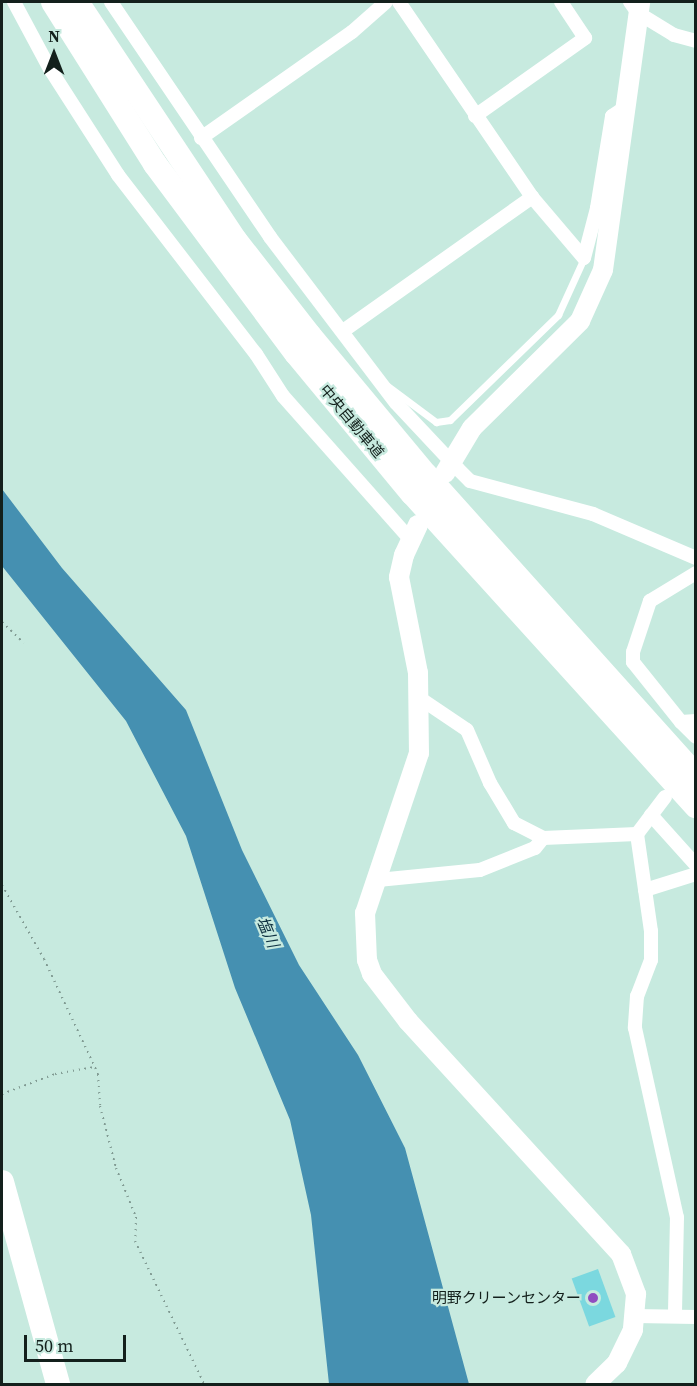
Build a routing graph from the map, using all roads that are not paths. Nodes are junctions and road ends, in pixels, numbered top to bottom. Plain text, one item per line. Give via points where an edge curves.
1 (14, 2) edge
2 (52, 2) edge
3 (77, 2) edge
4 (111, 2) edge
5 (386, 2) edge
6 (399, 2) edge
7 (561, 2) edge
8 (636, 5) edge
9 (696, 41) edge
10 (626, 107) junction
11 (475, 116) junction
12 (201, 138) junction
13 (532, 197) junction
14 (584, 258) junction
15 (343, 332) junction
16 (382, 382) junction
17 (449, 466) junction
18 (414, 532) joint
19 (696, 558) edge
20 (696, 573) edge
21 (421, 699) junction
22 (688, 721) edge
23 (696, 736) edge
24 (696, 776) edge
25 (665, 797) dead end
26 (696, 806) edge
27 (651, 815) junction
28 (637, 834) junction
29 (543, 838) junction
30 (696, 865) edge
31 (696, 874) edge
32 (378, 880) junction
33 (645, 890) junction
34 (2, 1182) edge
35 (635, 1316) junction
36 (675, 1316) junction
37 (696, 1317) edge
38 (58, 1384) edge
39 (595, 1384) edge

1 - 18 street via 50,69 118,175 256,354 283,396
2 - 26 highway, 中央自動車道 via 155,164 296,353 412,493
3 - 24 highway, 中央自動車道 via 216,213 310,336 433,484
4 - 12 street
5 - 12 street via 352,32
6 - 11 street
7 - 11 street via 585,38
8 - 9 street via 674,35
8 - 10 street
10 - 14 street via 612,116 597,208
10 - 17 street via 609,246 591,300 566,338 472,428
11 - 13 street
12 - 15 street
13 - 14 street
13 - 15 street
14 - 16 lane via 558,315 450,420 436,422 404,394
15 - 16 street
16 - 17 street
17 - 19 street via 470,481 593,514
18 - 21 street via 399,577
20 - 22 street via 650,601 633,652 633,662
21 - 29 street via 467,730 490,783 514,823
21 - 32 street via 419,753
22 - 23 street
25 - 27 street
27 - 28 street
27 - 30 street
28 - 29 street
28 - 33 street
29 - 32 street via 535,848 480,870
31 - 33 street
32 - 35 street via 365,913 364,939 372,974 477,1099 621,1254 636,1294
33 - 36 street via 651,960 637,996 635,1028 677,1217
34 - 38 highway
35 - 36 street
35 - 39 street via 628,1347
36 - 37 street

